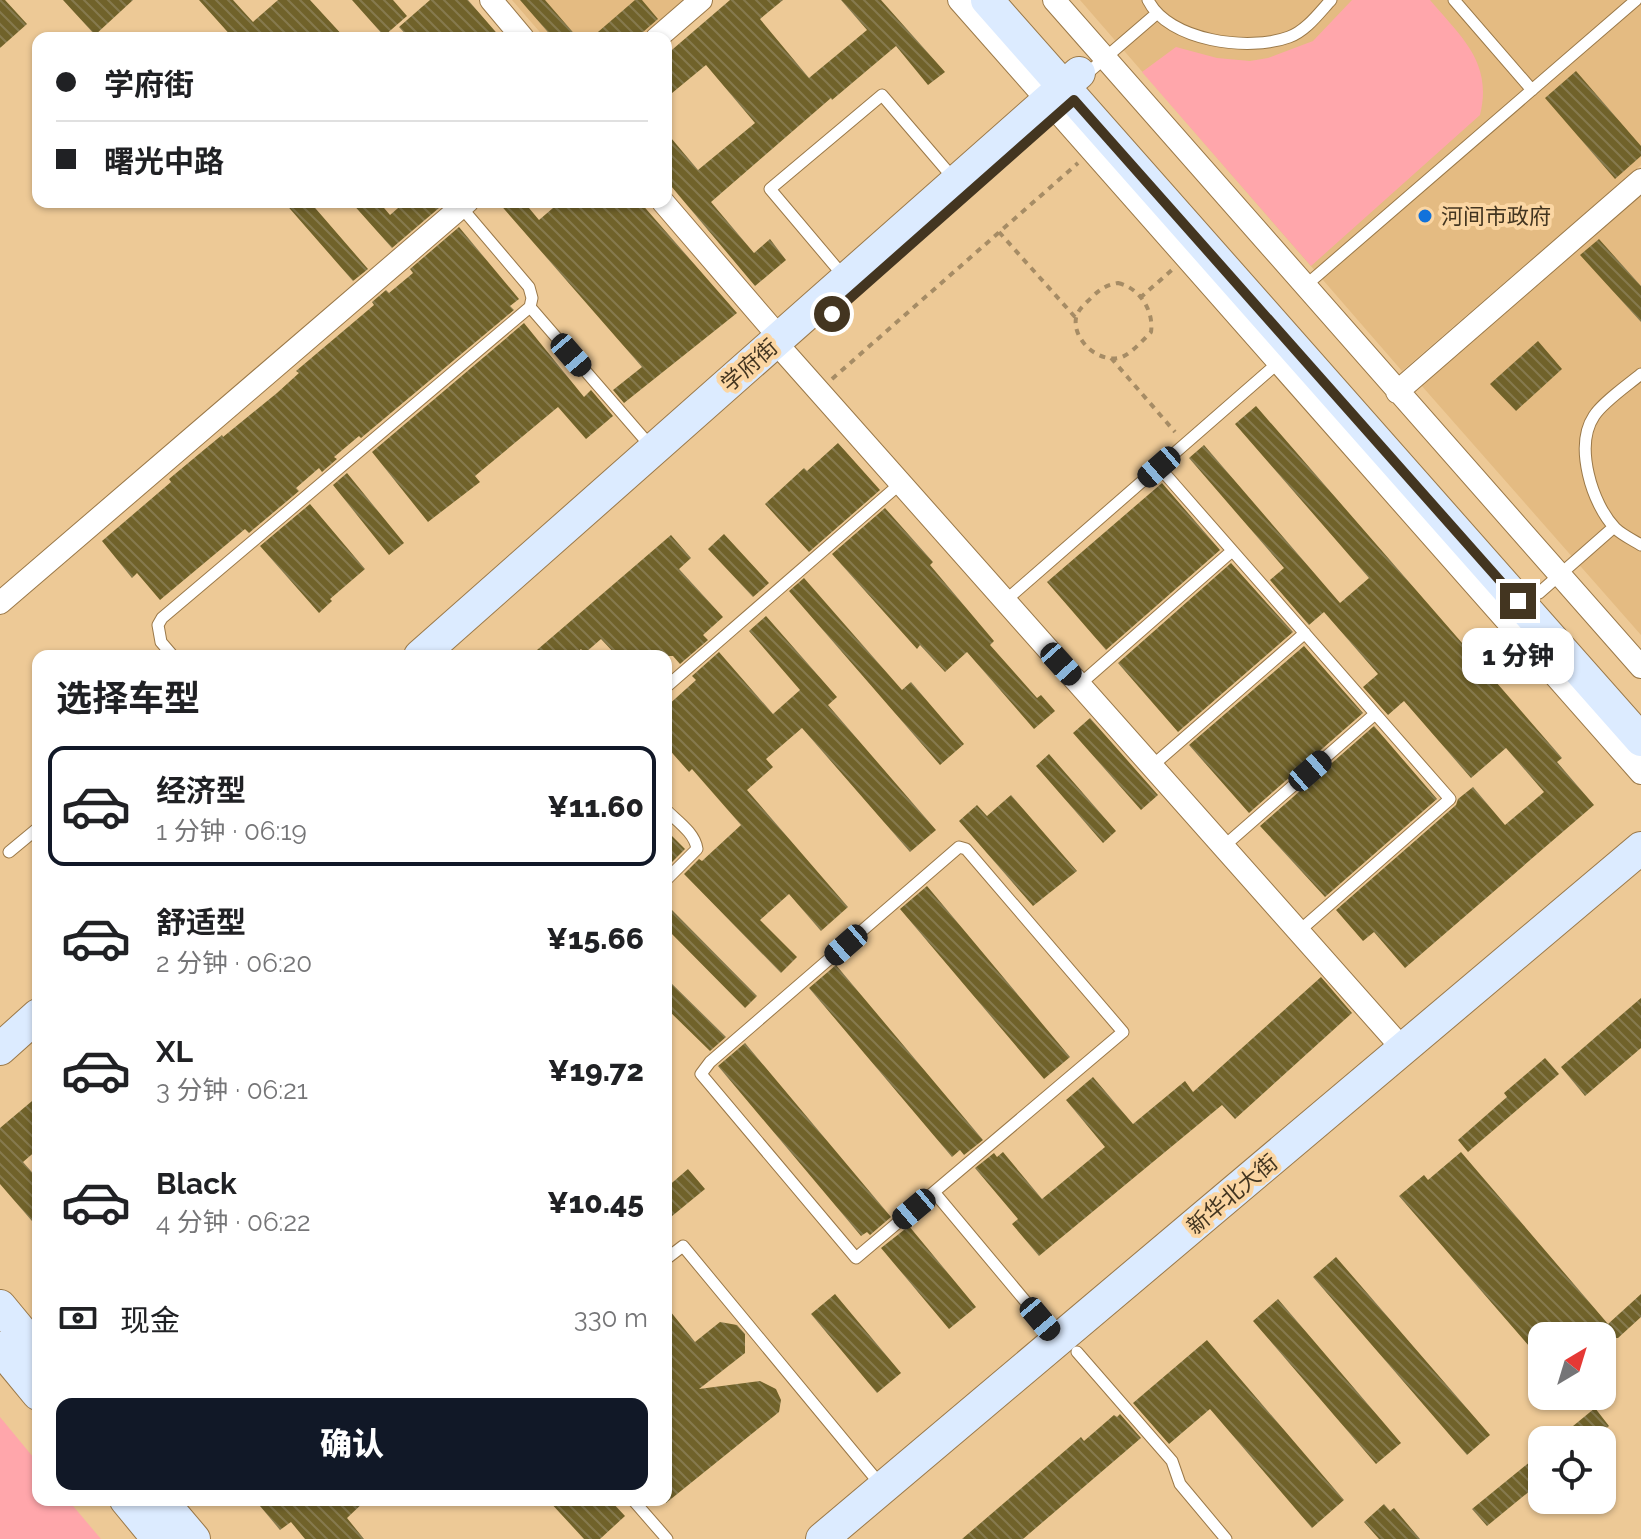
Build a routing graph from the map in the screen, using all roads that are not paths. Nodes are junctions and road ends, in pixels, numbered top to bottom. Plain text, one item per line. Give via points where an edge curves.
1 (491, 0) edge
2 (701, 0) edge
3 (959, 0) edge
4 (987, 0) edge
5 (1015, 0) edge
6 (1054, 0) edge
7 (1148, 0) edge
8 (1331, 0) edge
9 (1454, 0) edge
10 (1636, 0) edge
11 (1155, 15) junction
12 (518, 32) edge
13 (664, 32) edge
14 (1075, 87) junction
15 (1532, 90) junction
16 (1641, 180) edge
17 (956, 182) junction
18 (461, 208) edge
19 (466, 208) edge
20 (668, 208) edge
21 (846, 279) junction
22 (1305, 286) junction
23 (530, 307) junction
24 (783, 346) junction
25 (1279, 362) junction
26 (1641, 374) edge
27 (1397, 392) junction
28 (653, 449) junction
29 (1159, 467) junction
30 (901, 483) junction
31 (1614, 527) junction
32 (1641, 545) edge
33 (1232, 551) junction
34 (1550, 584) junction
35 (1005, 601) junction
36 (0, 603) edge
37 (1305, 633) junction
38 (168, 650) edge
39 (427, 650) edge
40 (451, 650) edge
41 (1641, 667) edge
42 (672, 682) edge
43 (1079, 685) junction
44 (1641, 708) edge
45 (1375, 714) junction
46 (1641, 740) edge
47 (1152, 766) junction
48 (1641, 773) edge
49 (672, 816) edge
50 (32, 833) edge
51 (1223, 847) junction
52 (1641, 848) edge
53 (9, 852) dead end
54 (672, 874) edge
55 (1641, 876) edge
56 (1298, 932) junction
57 (32, 998) edge
58 (32, 1020) edge
59 (0, 1027) edge
60 (0, 1049) edge
61 (1403, 1049) junction
62 (934, 1192) junction
63 (672, 1254) edge
64 (0, 1306) edge
65 (32, 1345) edge
66 (1068, 1346) junction
67 (0, 1348) edge
68 (32, 1387) edge
69 (883, 1488) junction
70 (131, 1506) edge
71 (166, 1506) edge
72 (638, 1506) edge
73 (158, 1539) edge
74 (194, 1539) edge
75 (667, 1539) edge
76 (822, 1539) edge
77 (855, 1539) edge
78 (1226, 1539) edge

1 - 12 street
2 - 13 street
3 - 14 street
4 - 14 main road
5 - 14 main road
6 - 14 street
7 - 11 lane
8 - 11 lane via 1291,37 1261,43 1227,43 1195,35
9 - 15 lane
10 - 15 lane
11 - 14 lane
14 - 17 main road, 学府街
14 - 22 street
14 - 24 main road, 学府街
14 - 25 street via 1092,151
14 - 34 main road
14 - 46 main road
15 - 22 lane
16 - 27 street
17 - 21 main road, 学府街
17 - 21 lane via 882,95 770,189
18 - 36 street
19 - 23 lane via 529,287
20 - 24 street
21 - 24 main road, 学府街
22 - 27 street
23 - 28 lane
23 - 38 lane via 162,618 161,642
24 - 28 main road, 学府街
24 - 30 street
24 - 40 main road, 学府街
25 - 29 lane
25 - 48 street
26 - 31 lane via 1594,416 1586,437 1585,466
27 - 34 street
28 - 39 main road, 学府街
29 - 33 lane
29 - 35 lane
30 - 35 street
30 - 42 lane
31 - 32 lane
31 - 34 lane
33 - 37 lane
33 - 43 lane
34 - 41 street
34 - 44 main road
35 - 43 street
37 - 45 lane
37 - 47 lane
43 - 47 street
45 - 51 lane
45 - 56 lane via 1450,799
47 - 51 street
49 - 54 lane via 697,845
50 - 53 lane
51 - 56 street
52 - 61 main road, 新华北大街
55 - 66 main road, 新华北大街
56 - 61 street
57 - 59 main road
58 - 60 main road
61 - 66 main road, 新华北大街
62 - 62 lane via 856,1258 701,1074 959,847 1123,1032
62 - 66 lane
63 - 69 lane via 683,1246
64 - 65 main road
66 - 69 main road, 新华北大街
66 - 77 main road, 新华北大街
66 - 78 lane via 1172,1461 1180,1484
67 - 68 main road
69 - 76 main road, 新华北大街
70 - 73 main road
71 - 74 main road
72 - 75 lane

